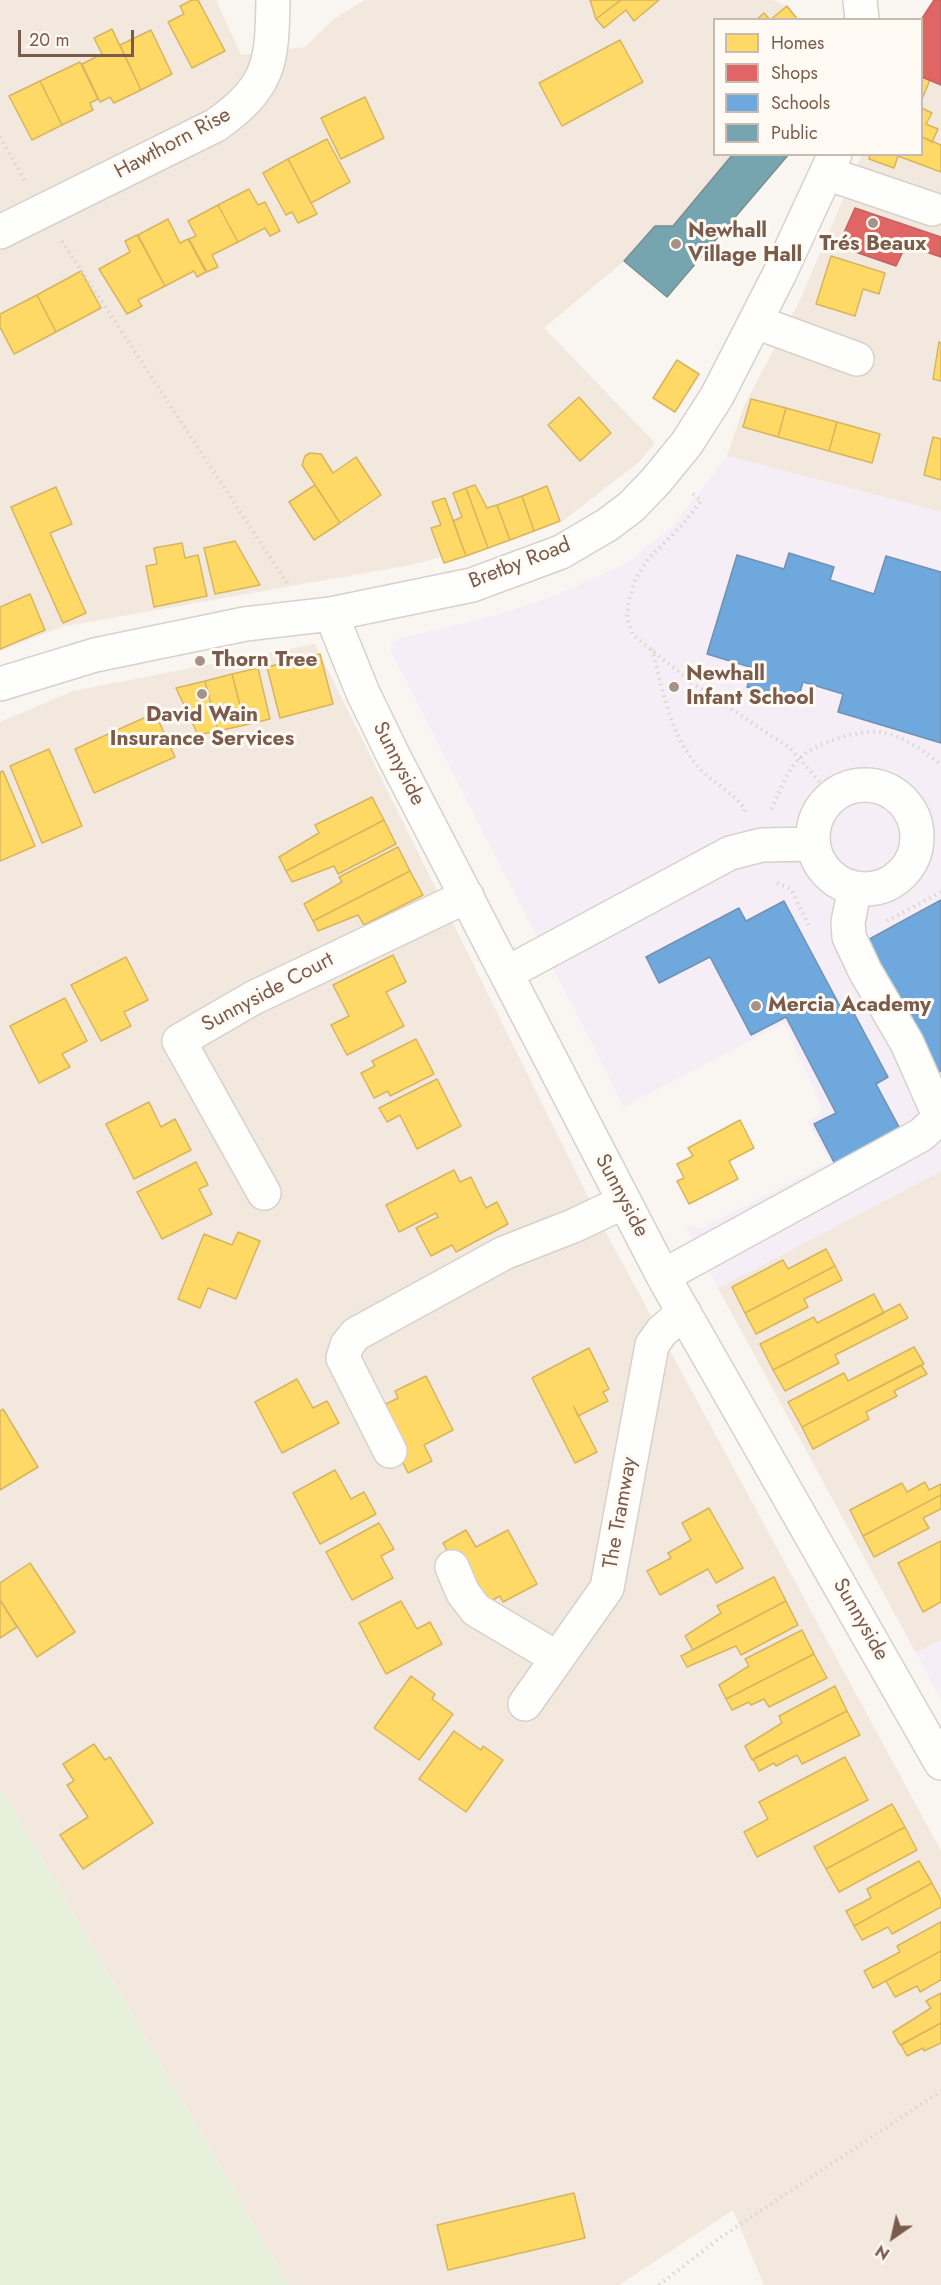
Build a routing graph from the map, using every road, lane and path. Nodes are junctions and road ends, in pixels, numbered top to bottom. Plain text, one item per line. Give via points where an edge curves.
1 (273, 0) edge
2 (860, 0) edge
3 (862, 18) edge
4 (0, 137) edge
5 (830, 164) edge
6 (932, 209) dead end
7 (43, 211) junction
8 (0, 232) edge
9 (756, 322) junction
10 (857, 359) dead end
11 (666, 470) junction
12 (320, 615) junction
13 (652, 650) junction
14 (0, 684) edge
15 (799, 758) junction
16 (941, 765) edge
17 (832, 796) junction
18 (770, 812) dead end
19 (813, 844) junction
20 (730, 854) junction
21 (855, 888) junction
22 (466, 896) junction
23 (507, 973) junction
24 (937, 1125) edge
25 (264, 1193) dead end
26 (624, 1202) junction
27 (663, 1276) junction
28 (684, 1312) junction
29 (390, 1451) dead end
30 (452, 1567) dead end
31 (557, 1658) junction
32 (525, 1704) dead end
33 (941, 1763) edge
34 (941, 2091) edge
35 (658, 2285) edge

1 - 7 street, Hawthorn Rise via 273,49 261,82 243,106 216,125
2 - 3 street
4 - 7 path
5 - 6 street
5 - 9 street, Bretby Road
7 - 8 street, Hawthorn Rise
7 - 12 path
9 - 10 street
9 - 11 street, Bretby Road via 717,396
11 - 12 street, Bretby Road via 631,507 561,552 472,585
11 - 13 path via 701,501 648,559 636,578 627,618 633,635
12 - 14 street, Bretby Road via 245,624 95,655
12 - 22 street, Sunnyside
13 - 15 path
13 - 20 path via 682,744 695,763 736,796 745,809 741,820 723,832
15 - 16 path via 849,735 880,732 915,746
15 - 17 path
15 - 18 path
17 - 19 street via 816,817
17 - 21 street via 856,785 882,787 903,802 915,825 915,850 903,873 880,887
19 - 20 street via 762,845
19 - 21 street via 827,872
20 - 23 street
21 - 24 street via 849,937 908,1043 938,1113
22 - 23 street, Sunnyside
22 - 25 street, Sunnyside Court via 253,998 179,1041
23 - 26 street, Sunnyside
24 - 27 street
26 - 27 street, Sunnyside
26 - 29 street via 504,1253 356,1334 343,1358
27 - 28 street, Sunnyside
28 - 31 street, The Tramway via 652,1345 607,1588
28 - 33 street, Sunnyside
30 - 31 street via 463,1593 476,1610
31 - 32 street, The Tramway
34 - 35 path via 721,2237

